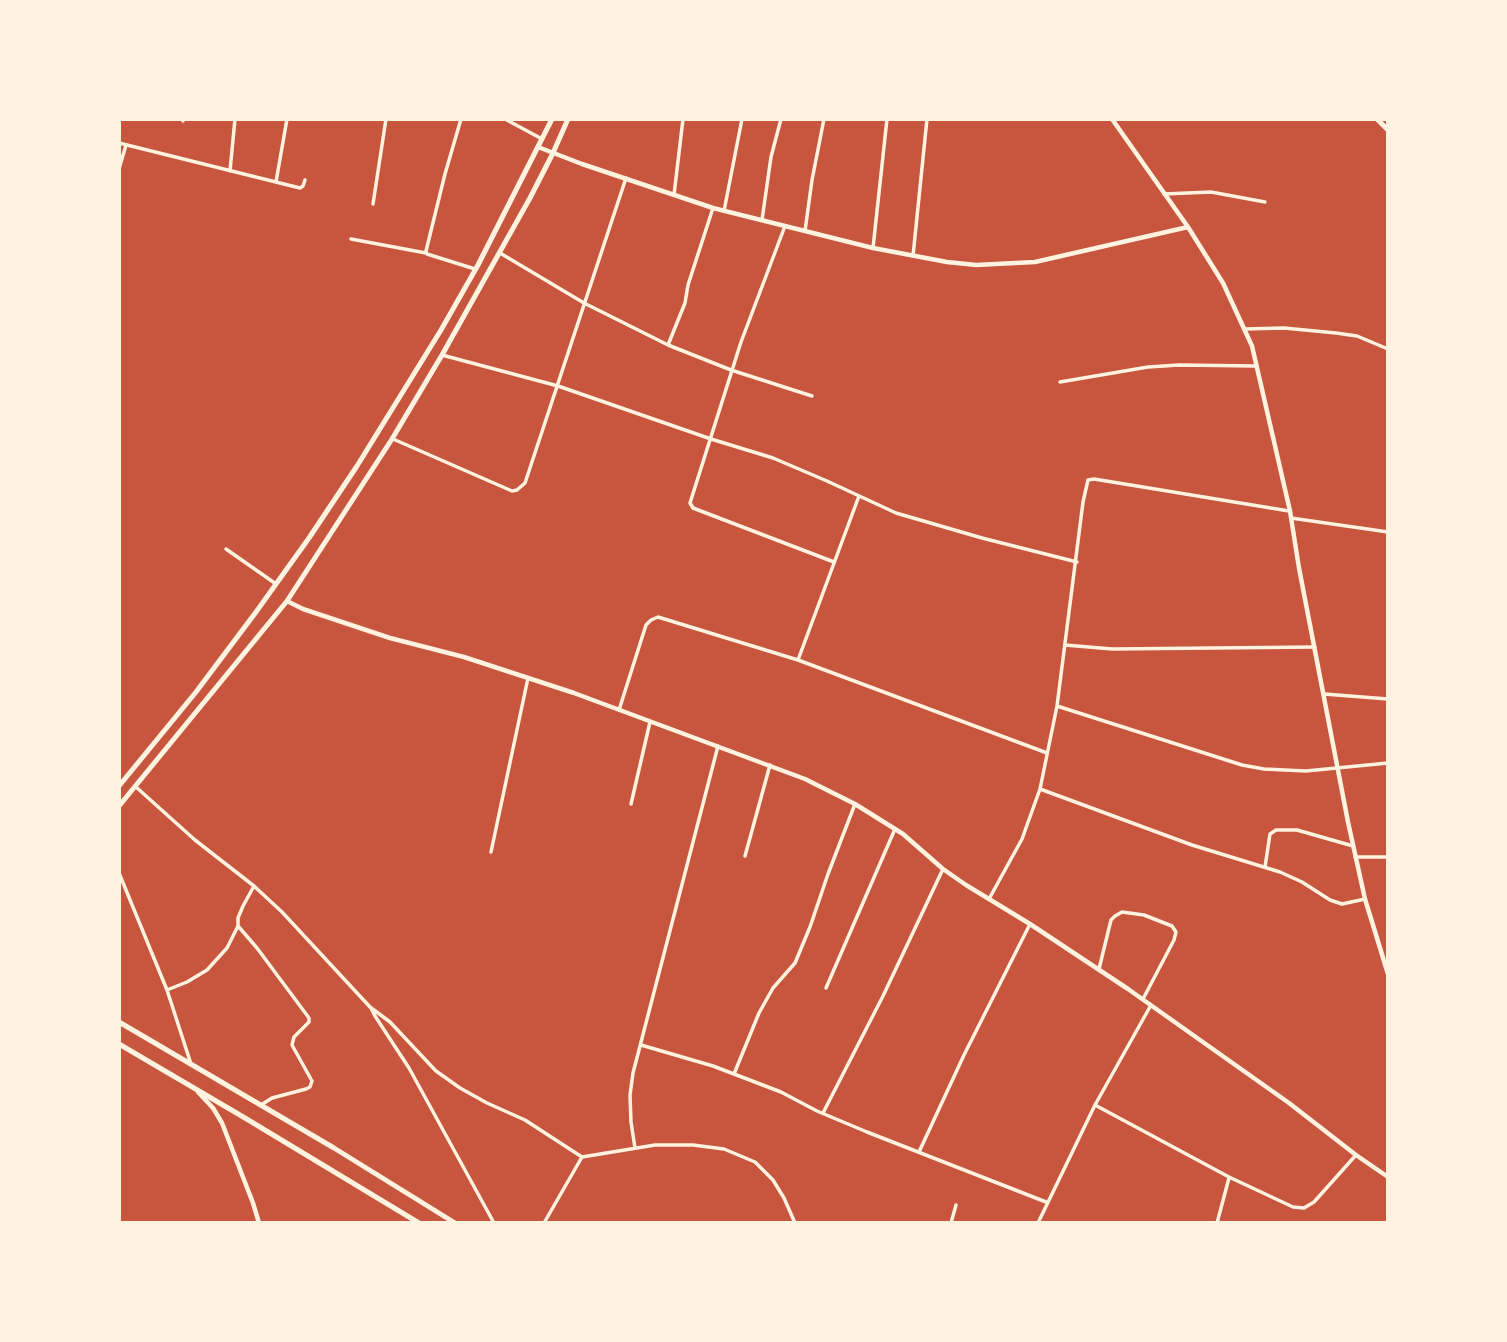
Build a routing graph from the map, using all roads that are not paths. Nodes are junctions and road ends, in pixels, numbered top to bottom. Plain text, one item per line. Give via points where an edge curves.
1 (235, 119) edge
2 (287, 119) edge
3 (386, 119) edge
4 (461, 119) edge
5 (505, 119) edge
6 (552, 119) edge
7 (568, 119) edge
8 (683, 119) edge
9 (741, 119) edge
10 (781, 119) edge
11 (824, 119) edge
12 (887, 119) edge
13 (927, 119) edge
14 (1112, 119) edge
15 (1377, 119) edge
16 (1388, 131) edge
17 (542, 139) junction
18 (119, 143) edge
19 (126, 145) junction
20 (538, 147) junction
21 (553, 153) junction
22 (119, 169) edge
23 (230, 171) junction
24 (626, 178) junction
25 (305, 180) dead end
26 (276, 182) junction
27 (1164, 194) junction
28 (674, 195) junction
29 (1265, 202) dead end
30 (373, 204) dead end
31 (713, 208) junction
32 (724, 211) junction
33 (762, 222) junction
34 (785, 226) junction
35 (1188, 227) junction
36 (806, 231) junction
37 (351, 239) dead end
38 (873, 248) junction
39 (426, 253) junction
40 (500, 253) junction
41 (913, 256) junction
42 (475, 269) junction
43 (584, 303) junction
44 (1245, 329) junction
45 (668, 345) junction
46 (1388, 349) edge
47 (442, 355) junction
48 (1258, 366) junction
49 (731, 370) junction
50 (1060, 382) dead end
51 (558, 386) junction
52 (812, 396) dead end
53 (392, 439) junction
54 (711, 439) junction
55 (859, 496) junction
56 (1290, 511) junction
57 (1291, 518) junction
58 (1388, 532) edge
59 (226, 549) dead end
60 (834, 562) junction
61 (1077, 562) junction
62 (276, 584) junction
63 (287, 601) junction
64 (1066, 645) junction
65 (1315, 647) junction
66 (798, 660) junction
67 (528, 678) junction
68 (1323, 694) junction
69 (1388, 699) edge
70 (1057, 706) junction
71 (619, 710) junction
72 (650, 722) junction
73 (718, 746) junction
74 (1047, 753) junction
75 (1388, 763) edge
76 (770, 765) junction
77 (1336, 768) junction
78 (119, 786) edge
79 (136, 787) junction
80 (1040, 789) junction
81 (631, 804) dead end
82 (855, 804) junction
83 (119, 807) edge
84 (895, 829) junction
85 (1353, 846) junction
86 (491, 852) dead end
87 (745, 856) dead end
88 (1388, 856) edge
89 (1355, 858) junction
90 (1265, 867) junction
91 (943, 869) junction
92 (119, 873) edge
93 (254, 886) junction
94 (989, 899) junction
95 (1365, 899) junction
96 (1030, 924) junction
97 (238, 926) junction
98 (1099, 969) junction
99 (1388, 974) edge
100 (826, 988) dead end
101 (167, 990) junction
102 (1143, 999) junction
103 (1151, 1005) junction
104 (370, 1007) junction
105 (119, 1022) edge
106 (119, 1044) edge
107 (641, 1045) junction
108 (191, 1066) junction
109 (734, 1074) junction
110 (196, 1090) junction
111 (1095, 1105) junction
112 (260, 1106) junction
113 (823, 1113) junction
114 (635, 1148) junction
115 (919, 1152) junction
116 (1356, 1155) junction
117 (582, 1157) junction
118 (1229, 1177) junction
119 (1388, 1177) edge
120 (1046, 1202) junction
121 (956, 1205) dead end
122 (259, 1223) edge
123 (419, 1223) edge
124 (455, 1223) edge
125 (494, 1223) edge
126 (544, 1223) edge
127 (795, 1223) edge
128 (951, 1223) edge
129 (1038, 1223) edge
130 (1217, 1223) edge

1 - 23 street
2 - 26 street
3 - 30 street
4 - 39 street
5 - 17 street
6 - 17 main road
7 - 21 main road
8 - 28 street
9 - 32 street
10 - 33 street
11 - 36 street
12 - 38 street
13 - 41 street
14 - 27 street
15 - 16 main road
17 - 20 main road
18 - 19 street
19 - 22 street
19 - 23 street
20 - 21 street
20 - 42 main road
21 - 24 street
21 - 40 main road
23 - 26 street
24 - 28 street
24 - 43 street
25 - 26 street via 300,188
27 - 29 street via 1212,192
27 - 35 street
28 - 31 street
31 - 32 street
31 - 45 street
32 - 33 street
33 - 34 street
34 - 36 street
34 - 49 street
35 - 41 street via 1020,264 976,265
35 - 44 street
36 - 38 street
37 - 39 street
38 - 41 street
39 - 42 street
40 - 43 street
40 - 47 main road
42 - 62 main road via 357,466
43 - 45 street
43 - 51 street
44 - 46 street via 1336,333
44 - 48 street
45 - 49 street
47 - 51 street
47 - 53 main road
48 - 50 street via 1148,367
48 - 56 street
49 - 52 street
49 - 54 street
51 - 53 street via 525,482 517,490
51 - 54 street
53 - 63 main road
54 - 55 street via 773,458
54 - 60 street via 691,507
55 - 60 street
55 - 61 street via 934,525
56 - 57 street
56 - 61 street via 1091,479
57 - 58 street
57 - 65 street
59 - 62 street
60 - 66 street
61 - 64 street
62 - 78 main road
63 - 67 street via 390,638
63 - 79 main road
64 - 65 street via 1112,649
64 - 70 street
65 - 68 street
66 - 71 street via 658,617 646,625
66 - 74 street
67 - 71 street
67 - 86 street
68 - 69 street
68 - 77 street
70 - 74 street
70 - 77 street via 1242,765 1282,771
71 - 72 street
72 - 73 street
72 - 81 street
73 - 76 street
73 - 107 street
74 - 80 street
75 - 77 street
76 - 82 street
76 - 87 street
77 - 85 street
79 - 83 main road
79 - 93 street
80 - 90 street
80 - 94 street via 1022,839
82 - 84 street
82 - 109 street via 795,963 759,1013
84 - 91 street
84 - 100 street
85 - 89 street
85 - 90 street via 1297,830 1276,830 1270,834
88 - 89 street
89 - 95 street
90 - 95 street via 1342,904
91 - 94 street
91 - 113 street
92 - 101 street
93 - 97 street
93 - 104 street
94 - 96 street
95 - 99 street
96 - 98 street
96 - 115 street
97 - 101 street via 207,970
97 - 112 street via 310,1020 292,1045 312,1084
98 - 102 street
98 - 102 street via 1115,916 1122,912 1144,915 1172,926 1174,940
101 - 108 street
102 - 103 street
103 - 111 street
103 - 116 street
104 - 117 street via 430,1066 460,1088 525,1120
104 - 125 street
105 - 108 main road
106 - 110 main road
107 - 109 street
107 - 114 street via 630,1095
108 - 112 main road
109 - 113 street
110 - 122 street via 222,1123
110 - 123 main road
111 - 118 street
111 - 120 street
112 - 124 main road
113 - 115 street
114 - 117 street
114 - 127 street via 693,1145 724,1149 755,1162 773,1180
115 - 120 street
116 - 118 street via 1304,1208
116 - 119 street
117 - 126 street
118 - 130 street
120 - 129 street
121 - 128 street

